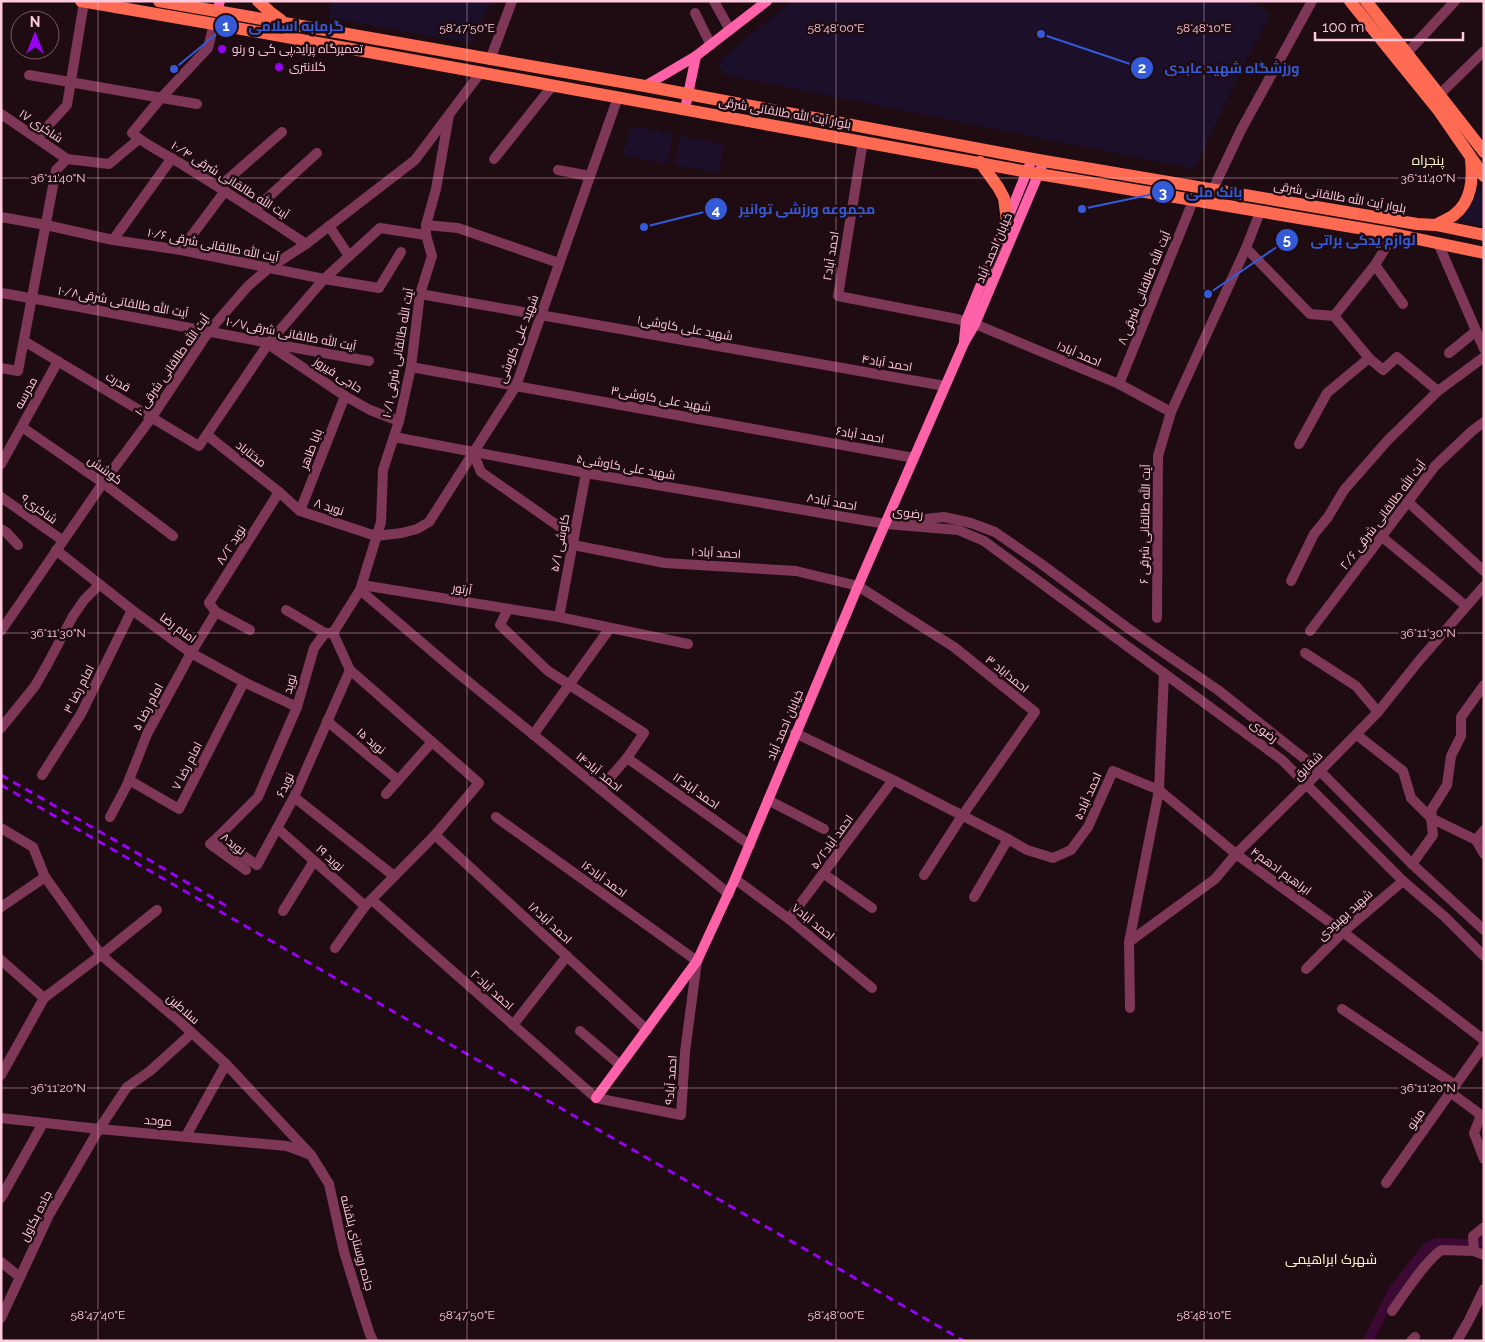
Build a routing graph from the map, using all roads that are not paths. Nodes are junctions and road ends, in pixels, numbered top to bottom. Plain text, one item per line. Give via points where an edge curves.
1 (159, 1) edge
2 (258, 1) edge
3 (512, 1) edge
4 (714, 1) edge
5 (767, 1) edge
6 (1312, 1) edge
7 (1350, 1) edge
8 (1366, 1) edge
9 (1455, 1) edge
10 (82, 2) edge
11 (218, 6) edge
12 (696, 13) dead end
13 (214, 24) junction
14 (287, 24) junction
15 (730, 30) junction
16 (711, 45) junction
17 (1484, 50) edge
18 (1406, 54) junction
19 (696, 56) junction
20 (490, 60) junction
21 (480, 72) junction
22 (29, 74) dead end
23 (72, 82) junction
24 (553, 85) junction
25 (645, 86) junction
26 (688, 95) junction
27 (1439, 95) junction
28 (618, 97) junction
29 (161, 98) junction
30 (197, 104) dead end
31 (685, 109) junction
32 (1, 114) edge
33 (449, 115) junction
34 (282, 132) dead end
35 (37, 138) junction
36 (139, 139) junction
37 (863, 141) junction
38 (1484, 152) edge
39 (317, 153) dead end
40 (1471, 156) junction
41 (172, 158) junction
42 (67, 159) junction
43 (494, 159) dead end
44 (1038, 160) junction
45 (980, 162) junction
46 (558, 170) dead end
47 (1032, 172) junction
48 (590, 176) junction
49 (1484, 176) edge
50 (222, 189) junction
51 (1213, 189) junction
52 (1193, 201) junction
53 (254, 210) junction
54 (1260, 212) junction
55 (1, 217) edge
56 (1007, 221) junction
57 (1436, 224) junction
58 (46, 225) junction
59 (329, 226) junction
60 (426, 230) junction
61 (1394, 234) junction
62 (1484, 235) edge
63 (113, 240) junction
64 (1438, 243) junction
65 (306, 244) junction
66 (1246, 248) junction
67 (181, 250) junction
68 (401, 252) dead end
69 (1484, 253) edge
70 (349, 256) junction
71 (559, 263) junction
72 (1375, 265) junction
73 (269, 268) junction
74 (324, 279) junction
75 (1, 293) edge
76 (420, 294) junction
77 (32, 298) junction
78 (1404, 304) dead end
79 (541, 316) junction
80 (1334, 316) junction
81 (971, 323) junction
82 (209, 331) junction
83 (1476, 331) junction
84 (24, 341) junction
85 (268, 344) junction
86 (1484, 349) edge
87 (1449, 353) dead end
88 (1484, 357) edge
89 (1369, 358) junction
90 (58, 361) junction
91 (369, 361) dead end
92 (824, 365) joint
93 (411, 367) junction
94 (1, 368) edge
95 (1118, 384) junction
96 (516, 386) junction
97 (945, 386) junction
98 (1438, 391) junction
99 (345, 396) junction
100 (1172, 412) junction
101 (152, 417) junction
102 (399, 421) junction
103 (1484, 422) edge
104 (22, 427) junction
105 (207, 435) junction
106 (802, 437) joint
107 (394, 438) junction
108 (1299, 444) dead end
109 (473, 453) junction
110 (914, 458) junction
111 (1, 464) edge
112 (586, 473) junction
113 (102, 483) junction
114 (280, 492) junction
115 (1, 497) edge
116 (1408, 502) junction
117 (775, 505) joint
118 (300, 510) junction
119 (886, 524) junction
120 (1, 529) edge
121 (173, 536) dead end
122 (376, 536) junction
123 (1382, 536) junction
124 (62, 540) junction
125 (574, 541) junction
126 (18, 545) dead end
127 (56, 550) junction
128 (1484, 571) edge
129 (1291, 581) dead end
130 (99, 585) junction
131 (858, 586) junction
132 (1484, 586) edge
133 (361, 588) junction
134 (1466, 606) junction
135 (508, 609) junction
136 (132, 610) junction
137 (286, 610) dead end
138 (216, 612) junction
139 (559, 617) junction
140 (1157, 618) dead end
141 (3, 628) edge
142 (610, 628) junction
143 (250, 630) dead end
144 (1310, 631) dead end
145 (329, 633) junction
146 (688, 644) dead end
147 (191, 653) junction
148 (1305, 653) dead end
149 (350, 670) junction
150 (1164, 673) junction
151 (244, 682) junction
152 (570, 685) junction
153 (1482, 690) edge
154 (297, 707) junction
155 (1378, 712) junction
156 (327, 721) junction
157 (1, 728) edge
158 (795, 734) junction
159 (534, 735) junction
160 (1357, 735) junction
161 (432, 742) junction
162 (627, 758) junction
163 (1320, 771) junction
164 (42, 775) dead end
165 (129, 780) junction
166 (398, 780) junction
167 (893, 780) junction
168 (1307, 784) junction
169 (600, 789) junction
170 (1159, 790) junction
171 (386, 794) dead end
172 (294, 797) junction
173 (768, 800) junction
174 (962, 816) junction
175 (110, 817) dead end
176 (496, 817) dead end
177 (1431, 818) junction
178 (1, 828) edge
179 (277, 828) junction
180 (824, 829) dead end
181 (1484, 830) edge
182 (435, 834) junction
183 (218, 838) junction
184 (1008, 839) junction
185 (1476, 840) junction
186 (750, 845) junction
187 (1236, 854) junction
188 (1484, 854) edge
189 (314, 860) junction
190 (1412, 864) junction
191 (246, 870) dead end
192 (824, 874) junction
193 (924, 875) dead end
194 (394, 876) junction
195 (45, 877) junction
196 (735, 879) junction
197 (1403, 880) junction
198 (729, 894) junction
199 (974, 896) dead end
200 (368, 903) junction
201 (1456, 904) junction
202 (1, 907) edge
203 (872, 908) dead end
204 (157, 910) dead end
205 (282, 911) dead end
206 (1445, 917) junction
207 (790, 919) junction
208 (1484, 930) edge
209 (1342, 932) junction
210 (1129, 942) junction
211 (334, 948) dead end
212 (101, 955) junction
213 (567, 956) junction
214 (1484, 956) edge
215 (1, 960) edge
216 (697, 961) junction
217 (1306, 969) dead end
218 (872, 988) dead end
219 (44, 998) junction
220 (1130, 1008) dead end
221 (1342, 1009) dead end
222 (513, 1025) junction
223 (647, 1030) junction
224 (580, 1031) dead end
225 (192, 1033) junction
226 (1484, 1040) edge
227 (1484, 1045) edge
228 (226, 1064) junction
229 (620, 1065) junction
230 (1, 1075) edge
231 (1453, 1089) junction
232 (596, 1098) junction
233 (1, 1118) edge
234 (43, 1123) junction
235 (99, 1129) junction
236 (186, 1136) junction
237 (310, 1155) junction
238 (1484, 1158) edge
239 (1386, 1183) dead end
240 (1, 1198) edge
241 (1484, 1227) edge
242 (1474, 1251) junction
243 (1484, 1255) edge
244 (1, 1262) edge
245 (20, 1277) junction
246 (1484, 1288) edge
247 (1392, 1311) dead end
248 (1, 1318) edge
249 (373, 1341) edge
250 (1457, 1341) edge

1 - 11 main road, بلوار آیت الله طالقانی شرقی
2 - 14 main road
3 - 20 street
4 - 15 street
5 - 15 main road
6 - 51 street via 1241,130
7 - 40 main road
8 - 18 main road
9 - 18 street
10 - 13 main road, بلوار آیت الله طالقانی شرقی
10 - 23 street
11 - 13 main road
11 - 14 main road, بلوار آیت الله طالقانی شرقی
12 - 16 street
13 - 21 main road, بلوار آیت الله طالقانی شرقی
13 - 29 street via 208,48
14 - 20 main road, بلوار آیت الله طالقانی شرقی
15 - 16 main road
16 - 19 main road
17 - 27 street
18 - 27 main road
19 - 25 main road
19 - 26 main road
20 - 25 main road, بلوار آیت الله طالقانی شرقی
21 - 24 main road, بلوار آیت الله طالقانی شرقی
21 - 33 street, آیت الله طالقانی شرقی ۱۰
22 - 23 street
23 - 29 street
23 - 35 street via 67,105
24 - 28 main road, بلوار آیت الله طالقانی شرقی
24 - 43 street
25 - 26 main road, بلوار آیت الله طالقانی شرقی
26 - 31 main road
26 - 44 main road, بلوار آیت الله طالقانی شرقی
27 - 38 main road
28 - 31 main road, بلوار آیت الله طالقانی شرقی
28 - 48 street, شهید علی کاوشی
29 - 30 street
29 - 36 street via 132,133
31 - 37 main road, بلوار آیت الله طالقانی شرقی
32 - 35 street, شاکری ۱۷
33 - 59 street, آیت الله طالقانی شرقی ۱۰ via 415,160
33 - 60 street, آیت الله طالقانی شرقی ۱۰/۱
34 - 50 street
35 - 42 street, شاکری ۱۷
36 - 41 street, آیت الله طالقانی شرقی ۱۰/۴
36 - 42 street via 108,164
37 - 45 main road, بلوار آیت الله طالقانی شرقی
37 - 81 street, احمد آباد۲ via 838,296
39 - 53 street
40 - 49 main road
40 - 57 main road via 1473,177 1468,198 1455,214
41 - 50 street, آیت الله طالقانی شرقی ۱۰/۴
41 - 63 street
42 - 58 street via 56,170
44 - 47 main road, خیابان احمد آباد
44 - 51 main road, بلوار آیت الله طالقانی شرقی
45 - 47 main road, بلوار آیت الله طالقانی شرقی
45 - 56 main road via 1004,198
46 - 48 street
47 - 52 main road, بلوار آیت الله طالقانی شرقی
47 - 56 main road, خیابان احمد آباد
47 - 81 main road, خیابان احمد آباد
48 - 71 street, شهید علی کاوشی
50 - 53 street, آیت الله طالقانی شرقی ۱۰/۴
50 - 67 street
51 - 57 main road, بلوار آیت الله طالقانی شرقی via 1417,224
52 - 54 main road, بلوار آیت الله طالقانی شرقی
52 - 95 street, آیت الله طالقانی شرقی ۸
53 - 65 street, آیت الله طالقانی شرقی ۱۰/۴
54 - 61 main road, بلوار آیت الله طالقانی شرقی
54 - 66 street, آیت الله طالقانی شرقی ۶
55 - 58 street, آیت الله طالقانی شرقی ۱۰/۶
56 - 81 main road, خیابان احمد آباد
57 - 62 main road, بلوار آیت الله طالقانی شرقی
58 - 63 street, آیت الله طالقانی شرقی ۱۰/۶
58 - 77 street
59 - 65 street, آیت الله طالقانی شرقی ۱۰
59 - 70 street
60 - 70 street via 380,228
60 - 71 street via 458,228
60 - 76 street, آیت الله طالقانی شرقی ۱۰/۱ via 432,256
61 - 64 main road, بلوار آیت الله طالقانی شرقی
61 - 72 street
63 - 67 street, آیت الله طالقانی شرقی ۱۰/۶
64 - 69 main road, بلوار آیت الله طالقانی شرقی
64 - 83 street
65 - 73 street, آیت الله طالقانی شرقی ۱۰
66 - 80 street via 1310,314
66 - 100 street, آیت الله طالقانی شرقی ۶
67 - 73 street, آیت الله طالقانی شرقی ۱۰/۶
68 - 74 street, آیت الله طالقانی شرقی ۱۰/۶ via 379,288
70 - 74 street
71 - 79 street, شهید علی کاوشی
72 - 78 street
72 - 80 street
73 - 74 street, آیت الله طالقانی شرقی ۱۰/۶
73 - 82 street, آیت الله طالقانی شرقی ۱۰ via 248,286
74 - 85 street
75 - 77 street, آیت الله طالقانی شرقی۱۰/۸
76 - 79 street, شهید علی کاوشی۱
76 - 93 street, آیت الله طالقانی شرقی ۱۰/۱
77 - 82 street, آیت الله طالقانی شرقی۱۰/۸
77 - 84 street
79 - 92 street, شهید علی کاوشی۱
79 - 96 street, شهید علی کاوشی
80 - 89 street
81 - 95 street, احمد آباد۱
81 - 97 main road, خیابان احمد آباد
82 - 85 street, آیت الله طالقانی شرقی۱۰/۷
82 - 101 street, آیت الله طالقانی شرقی ۱۰
83 - 86 street
83 - 87 street
84 - 90 street, قدرت
84 - 94 street via 18,371
85 - 91 street, آیت الله طالقانی شرقی۱۰/۷
85 - 99 street, حاجی فیروز
85 - 105 street
88 - 98 street
89 - 98 street via 1383,370 1397,357
89 - 108 street via 1327,393
90 - 101 street, قدرت
90 - 104 street, مدرسه
92 - 97 street, احمد آباد۴
93 - 96 street, شهید علی کاوشی۳
93 - 102 street, آیت الله طالقانی شرقی ۱۰/۱
95 - 100 street, احمد آباد۱
96 - 106 street, شهید علی کاوشی۳
96 - 109 street, شهید علی کاوشی
97 - 110 main road, خیابان احمد آباد
98 - 129 street via 1388,440 1344,490 1314,534
99 - 102 street, حاجی فیروز
99 - 118 street, بابا طاهر
100 - 140 street, آیت الله طالقانی شرقی ۶ via 1158,456
101 - 105 street, قدرت via 199,446
101 - 113 street, آیت الله طالقانی شرقی ۱۰
102 - 107 street, آیت الله طالقانی شرقی ۱۰/۱
103 - 116 street, آیت الله طالقانی شرقی ۲/۶ via 1435,466
104 - 111 street, مدرسه
104 - 113 street, کوشش
105 - 114 street, مختاباد
106 - 110 street, احمد آباد۶
107 - 109 street, شهید علی کاوشی۵
107 - 122 street, آیت الله طالقانی شرقی ۱۰/۱ via 383,470 381,522
109 - 112 street, شهید علی کاوشی۵
109 - 122 street, شهید علی کاوشی via 429,522 402,533
109 - 125 street via 481,472
110 - 119 main road, خیابان احمد آباد
112 - 117 street, شهید علی کاوشی۵
112 - 125 street, کاوشی ۵/۱
113 - 121 street, کوشش
113 - 124 street, آیت الله طالقانی شرقی ۱۰
114 - 118 street, نوید ۸
114 - 138 street, نوید ۸/۲ via 209,602
115 - 124 street, شاکری۹
116 - 123 street, آیت الله طالقانی شرقی ۲/۶
116 - 128 street
117 - 119 street, احمد آباد۸
118 - 122 street, نوید ۸
119 - 131 main road, خیابان احمد آباد
119 - 150 street, رضوی via 958,530 984,541
119 - 163 street, رضوی via 944,517 995,532 1218,690
120 - 126 street
122 - 133 street, نوید
123 - 134 street
123 - 144 street, آیت الله طالقانی شرقی ۲/۶
124 - 127 street, آیت الله طالقانی شرقی ۱۰
125 - 131 street, احمد آباد۱۰ via 665,563 796,571
125 - 139 street, کاوشی ۵/۱
127 - 130 street, امام رضا
127 - 141 street, آیت الله طالقانی شرقی ۱۰
130 - 136 street, امام رضا
130 - 157 street via 73,616 35,686
131 - 158 main road, خیابان احمد آباد
131 - 174 street, احمداباد ۳ via 954,646 1035,712
132 - 134 street, شقایق
133 - 135 street, آرتور
133 - 145 street, نوید
133 - 159 street, احمد آباد۱۴
134 - 155 street, شقایق
135 - 139 street, آرتور
135 - 152 street via 500,626 548,671
136 - 147 street, امام رضا
136 - 164 street, امام رضا ۳ via 81,714
137 - 145 street
138 - 143 street
138 - 147 street, امام رضا ۵
139 - 142 street, آرتور
142 - 146 street, آرتور
142 - 152 street
145 - 149 street
145 - 154 street, نوید via 314,648
147 - 151 street, امام رضا
147 - 165 street, امام رضا ۵ via 147,734
148 - 155 street via 1356,686
149 - 156 street, نوید۶
149 - 161 street
150 - 168 street, رضوی via 1282,760
150 - 170 street
151 - 154 street, امام رضا
151 - 165 street, امام رضا ۷ via 179,809
152 - 159 street
152 - 162 street via 644,733
153 - 177 street via 1461,718 1461,736 1451,756 1447,785 1432,810
154 - 183 street, نوید via 258,797
155 - 160 street, شقایق
156 - 166 street, نوید ۱۵
156 - 172 street, نوید۶
158 - 167 street, احمد آباد۵
158 - 173 main road, خیابان احمد آباد
159 - 169 street, احمد آباد۱۴
160 - 163 street, شقایق
160 - 177 street via 1403,772 1411,798
161 - 166 street
161 - 182 street via 479,783
162 - 169 street
162 - 186 street, احمد آباد۱۲
163 - 168 street, شقایق
163 - 190 street, رضوی
165 - 175 street, امام رضا ۵
166 - 171 street
167 - 174 street, احمد آباد۵
167 - 192 street, احمد آباد۵/۲
168 - 187 street, شقایق
168 - 197 street, رضوی
169 - 198 street, احمد آباد۱۴
170 - 184 street, احمد آباد۵ via 1113,771 1088,828 1072,850 1053,858 1027,850
170 - 187 street, ابراهیم ادهم۴
170 - 210 street
172 - 179 street, نوید۶
172 - 194 street
173 - 180 street
173 - 186 main road, خیابان احمد آباد
174 - 184 street, احمد آباد۵
174 - 193 street
176 - 216 street, احمد آباد۱۶
177 - 185 street
177 - 190 street via 1432,835
178 - 195 street, سلاطین via 33,847
179 - 183 street, نوید۶ via 257,865
179 - 189 street, نوید ۱۹
181 - 185 street
182 - 194 street
182 - 213 street, احمد آباد۱۸
183 - 191 street, نوید۸ via 210,844
184 - 199 street
185 - 188 street
186 - 196 main road, خیابان احمد آباد
187 - 209 street, ابراهیم ادهم۴
187 - 210 street, شقایق via 1215,879
189 - 200 street, نوید ۱۹
189 - 205 street
190 - 201 street, رضوی
192 - 203 street
192 - 207 street, احمد آباد۵/۲
194 - 200 street
195 - 202 street
195 - 212 street, سلاطین
196 - 198 main road, خیابان احمد آباد
196 - 207 street, احمد آباد۷
197 - 206 street, رضوی
197 - 209 street, شهید بهبودی
198 - 216 main road, خیابان احمد آباد
200 - 211 street
200 - 222 street, احمد آباد۲۰
201 - 206 street
201 - 208 street, رضوی
204 - 212 street
206 - 214 street, رضوی
207 - 218 street, احمد آباد۷
209 - 217 street, شهید بهبودی
209 - 226 street, ابراهیم ادهم۴
210 - 220 street
212 - 219 street
212 - 225 street, سلاطین
213 - 222 street
213 - 223 street, احمد آباد۱۸
215 - 219 street
216 - 223 main road, خیابان احمد آباد
216 - 232 street, احمد آباد۹ via 685,1052 681,1115
219 - 230 street
221 - 231 street
222 - 232 street, احمد آباد۲۰
223 - 229 main road, خیابان احمد آباد
224 - 229 street
225 - 228 street, سلاطین
225 - 235 street, جاده بکاول via 127,1087
227 - 231 street, مینو
228 - 236 street
228 - 237 street, سلاطین
229 - 232 main road, خیابان احمد آباد
231 - 238 street via 1481,1115 1474,1133
231 - 239 street, مینو
233 - 234 street, موحد
234 - 235 street, موحد
234 - 240 street
235 - 236 street, موحد
235 - 245 street, جاده بکاول via 49,1215
236 - 237 street, موحد via 287,1146
237 - 249 street, جاده روستای بلقشه via 329,1184 344,1252
241 - 242 street via 1473,1236
242 - 243 street
242 - 247 street via 1437,1252
244 - 245 street
245 - 248 street, جاده بکاول
246 - 250 street

